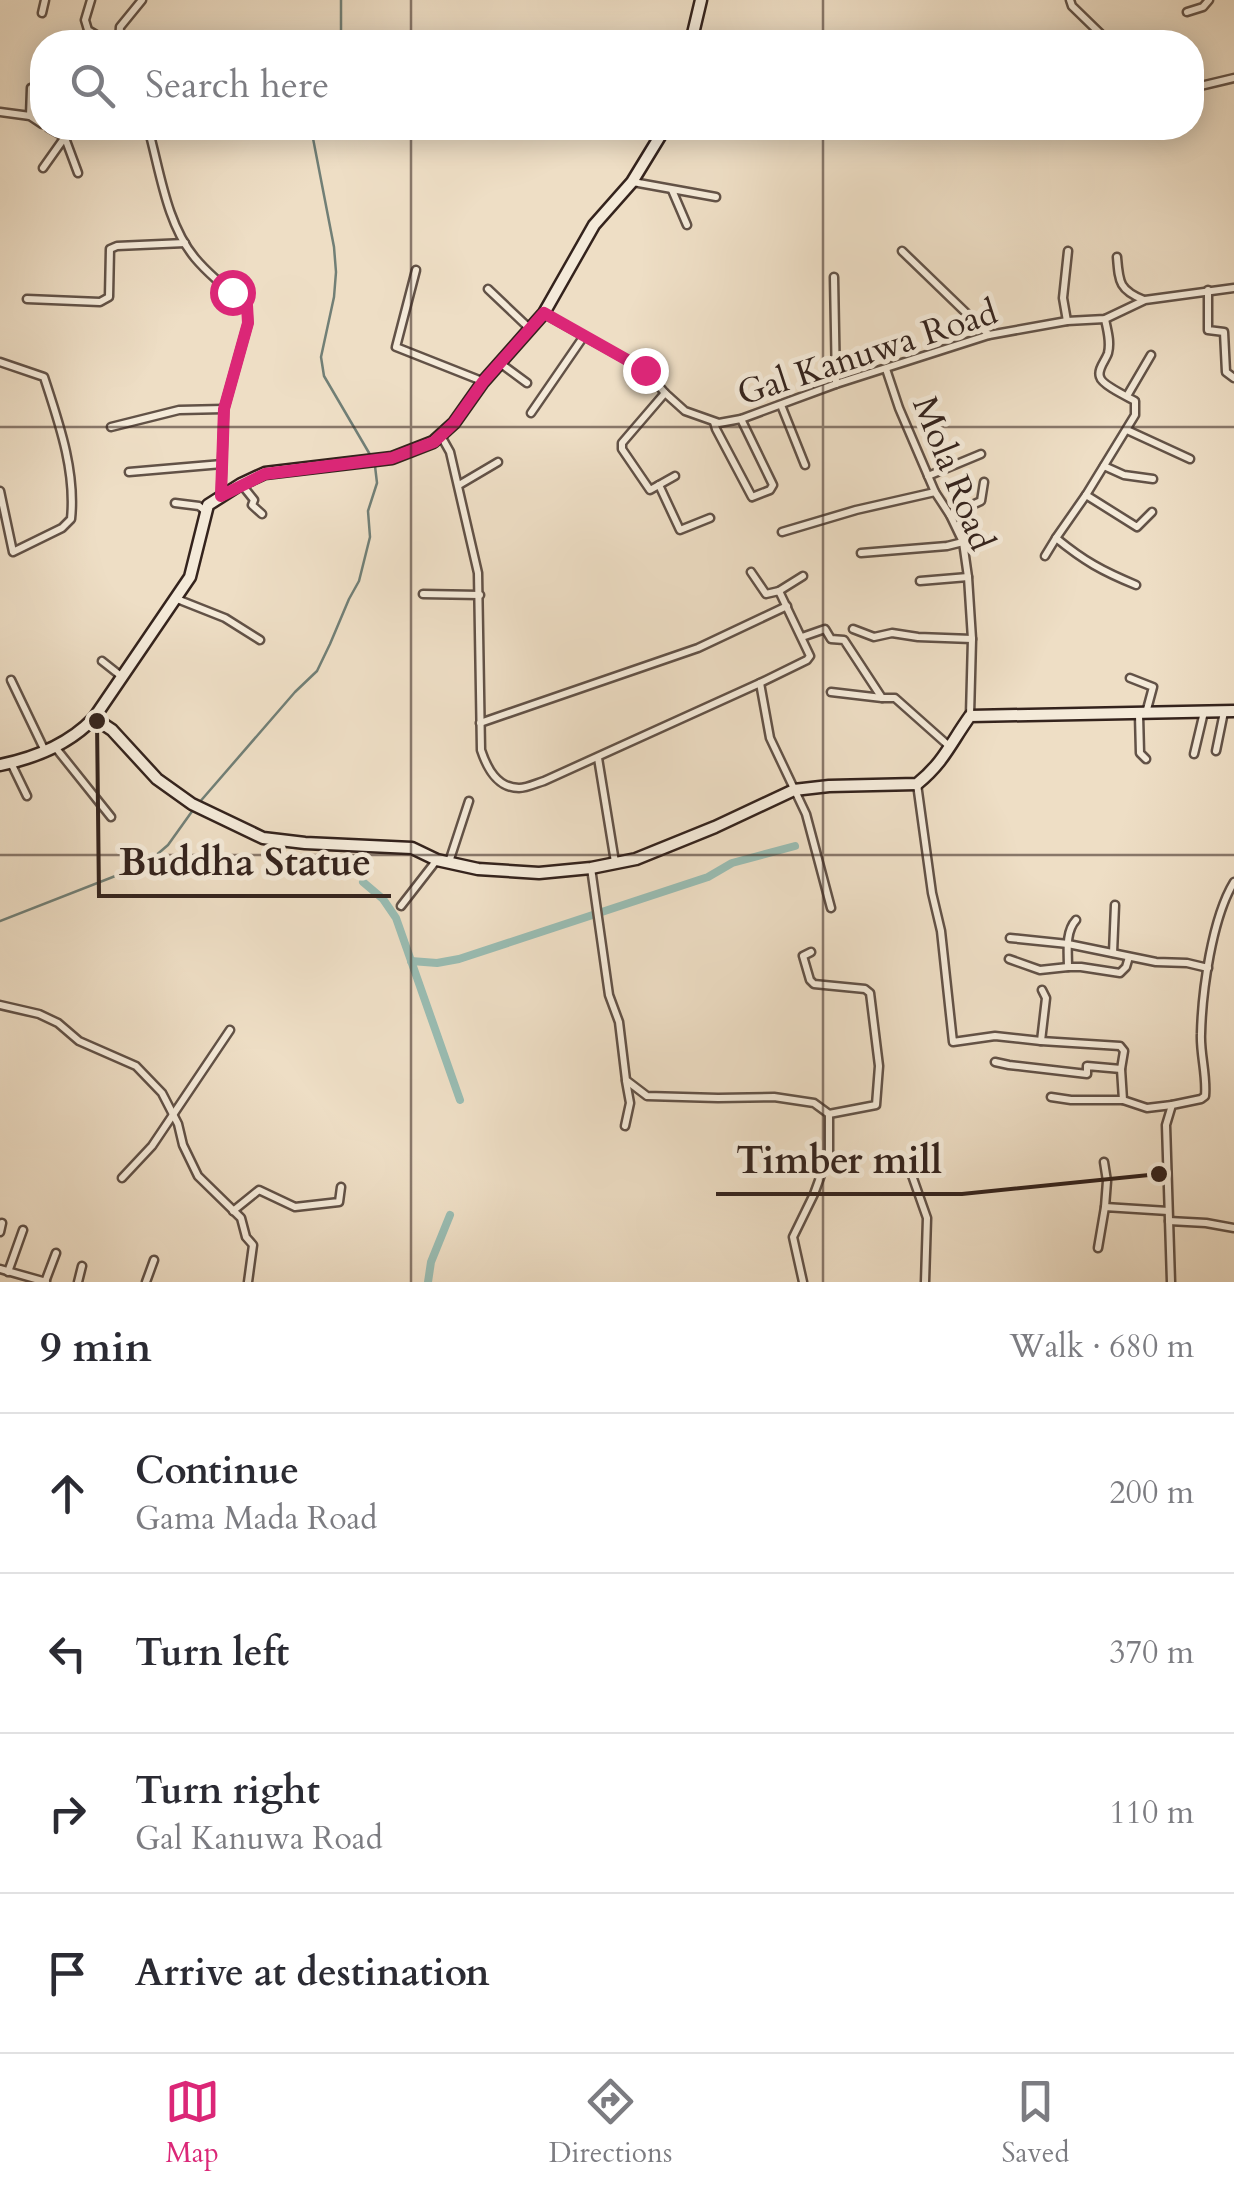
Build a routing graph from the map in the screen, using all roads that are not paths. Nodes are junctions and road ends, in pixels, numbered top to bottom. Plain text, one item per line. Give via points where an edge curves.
1 (45, 0) edge
2 (91, 0) edge
3 (142, 0) edge
4 (701, 0) edge
5 (1070, 0) edge
6 (1209, 0) edge
7 (1187, 12) dead end
8 (42, 13) dead end
9 (88, 30) edge
10 (120, 30) edge
11 (694, 30) edge
12 (1096, 30) edge
13 (1234, 78) edge
14 (1204, 85) edge
15 (0, 112) edge
16 (30, 116) edge
17 (63, 140) edge
18 (66, 140) edge
19 (151, 140) edge
20 (658, 140) edge
21 (640, 142) dead end
22 (652, 152) junction
23 (43, 168) dead end
24 (78, 173) dead end
25 (632, 182) junction
26 (672, 190) junction
27 (716, 197) dead end
28 (687, 225) dead end
29 (184, 243) junction
30 (902, 251) dead end
31 (1068, 251) dead end
32 (1116, 257) dead end
33 (416, 270) dead end
34 (834, 277) dead end
35 (1234, 288) edge
36 (488, 289) dead end
37 (1208, 290) junction
38 (27, 299) dead end
39 (1145, 300) junction
40 (544, 313) junction
41 (1105, 319) junction
42 (1067, 321) junction
43 (530, 329) junction
44 (989, 335) junction
45 (584, 336) junction
46 (1152, 355) dead end
47 (0, 362) edge
48 (500, 363) junction
49 (886, 370) junction
50 (1234, 378) edge
51 (483, 382) junction
52 (527, 383) dead end
53 (836, 384) junction
54 (665, 394) junction
55 (1127, 396) junction
56 (781, 405) junction
57 (224, 409) junction
58 (531, 413) dead end
59 (741, 420) junction
60 (714, 422) junction
61 (110, 426) dead end
62 (1127, 430) junction
63 (441, 435) junction
64 (981, 454) dead end
65 (1190, 459) dead end
66 (498, 462) dead end
67 (222, 464) junction
68 (806, 465) dead end
69 (1104, 466) junction
70 (129, 472) dead end
71 (675, 476) dead end
72 (928, 476) junction
73 (1153, 479) dead end
74 (984, 482) dead end
75 (242, 484) junction
76 (458, 485) junction
77 (658, 486) junction
78 (0, 490) edge
79 (935, 492) junction
80 (1086, 495) junction
81 (221, 496) junction
82 (175, 503) dead end
83 (205, 511) junction
84 (1152, 512) dead end
85 (262, 514) dead end
86 (950, 514) junction
87 (710, 518) dead end
88 (782, 532) dead end
89 (1056, 538) junction
90 (963, 542) junction
91 (860, 552) dead end
92 (1046, 556) dead end
93 (750, 572) dead end
94 (803, 576) dead end
95 (968, 577) junction
96 (920, 581) dead end
97 (1136, 585) dead end
98 (779, 591) junction
99 (423, 594) dead end
100 (480, 595) junction
101 (177, 599) junction
102 (787, 606) junction
103 (853, 629) dead end
104 (802, 637) junction
105 (972, 639) junction
106 (260, 640) dead end
107 (102, 661) dead end
108 (122, 677) junction
109 (1130, 678) dead end
110 (12, 680) dead end
111 (760, 682) junction
112 (831, 692) dead end
113 (882, 698) junction
114 (1229, 711) edge
115 (1204, 712) junction
116 (1142, 715) junction
117 (970, 716) junction
118 (94, 718) junction
119 (480, 723) junction
120 (950, 747) junction
121 (50, 749) junction
122 (1216, 751) dead end
123 (1194, 754) dead end
124 (598, 758) junction
125 (1146, 759) dead end
126 (6, 764) edge
127 (917, 784) junction
128 (794, 790) junction
129 (27, 796) dead end
130 (469, 801) dead end
131 (110, 817) dead end
132 (443, 861) junction
133 (615, 863) junction
134 (591, 868) junction
135 (1234, 882) edge
136 (1115, 905) dead end
137 (401, 906) dead end
138 (831, 908) dead end
139 (1076, 920) dead end
140 (1010, 938) dead end
141 (1068, 944) junction
142 (811, 952) dead end
143 (1113, 953) junction
144 (1129, 957) junction
145 (1009, 959) dead end
146 (1068, 968) junction
147 (1208, 968) junction
148 (1042, 990) dead end
149 (0, 1005) edge
150 (230, 1030) dead end
151 (1042, 1042) junction
152 (995, 1062) dead end
153 (1121, 1068) junction
154 (626, 1080) junction
155 (1051, 1097) dead end
156 (1123, 1100) junction
157 (1172, 1105) junction
158 (828, 1114) junction
159 (174, 1116) junction
160 (625, 1126) dead end
161 (1104, 1162) dead end
162 (910, 1167) dead end
163 (122, 1178) dead end
164 (341, 1187) dead end
165 (1105, 1207) junction
166 (232, 1211) junction
167 (1168, 1211) junction
168 (1169, 1221) junction
169 (1234, 1228) edge
170 (23, 1230) dead end
171 (1098, 1248) dead end
172 (56, 1253) dead end
173 (154, 1260) dead end
174 (82, 1266) dead end
175 (4, 1270) edge
176 (46, 1282) edge
177 (78, 1282) edge
178 (146, 1282) edge
179 (248, 1282) edge
180 (803, 1282) edge
181 (925, 1282) edge
182 (1171, 1282) edge

1 - 8 street
2 - 9 street
3 - 10 street
4 - 11 street
5 - 12 street
6 - 7 street
13 - 14 street
15 - 16 street
17 - 23 street
18 - 24 street
19 - 29 street
20 - 22 street
21 - 22 street
22 - 25 street
25 - 26 street
25 - 40 street via 594,224
26 - 27 street
26 - 28 street
29 - 38 street via 110,249 109,298 100,302
29 - 57 street via 247,305
30 - 44 street
31 - 42 street
32 - 39 street via 1118,280
33 - 51 street via 396,347
34 - 53 street
35 - 37 street, Gal Kanuwa Road
36 - 43 street
37 - 39 street, Gal Kanuwa Road
37 - 50 street via 1208,330 1224,332 1224,364
39 - 41 street, Gal Kanuwa Road
40 - 43 street
40 - 45 street, Gal Kanuwa Road
41 - 42 street, Gal Kanuwa Road
41 - 55 street via 1108,352 1100,377
42 - 44 street, Gal Kanuwa Road
43 - 48 street
44 - 49 street, Gal Kanuwa Road
45 - 54 street, Gal Kanuwa Road via 645,370
45 - 58 street
46 - 55 street
47 - 78 street via 44,378 64,441 71,519 13,552
48 - 51 street
48 - 52 street
49 - 53 street, Gal Kanuwa Road
49 - 72 street, Mola Road
51 - 63 street
53 - 56 street, Gal Kanuwa Road
54 - 60 street, Gal Kanuwa Road
54 - 77 street via 622,443 650,490
55 - 62 street via 1137,406
56 - 59 street, Gal Kanuwa Road
56 - 68 street
57 - 61 street via 179,410
57 - 67 street
59 - 60 street, Gal Kanuwa Road
59 - 60 street via 774,485 752,497
62 - 65 street
62 - 69 street
63 - 75 street via 392,458 265,474
63 - 76 street
64 - 72 street
66 - 76 street
67 - 70 street
67 - 81 street
69 - 73 street
69 - 80 street
71 - 77 street
72 - 79 street, Mola Road
74 - 86 street via 981,502
75 - 81 street
75 - 85 street
76 - 100 street
77 - 87 street via 680,530
79 - 86 street, Mola Road
79 - 88 street
80 - 84 street via 1136,527
80 - 89 street
81 - 83 street
82 - 83 street
83 - 101 street via 190,577
86 - 90 street, Mola Road
89 - 92 street
89 - 97 street via 1099,570
90 - 91 street
90 - 95 street, Mola Road
93 - 98 street via 766,594
94 - 98 street
95 - 96 street
95 - 105 street, Mola Road
98 - 102 street
99 - 100 street
100 - 119 street
101 - 106 street
101 - 108 street
102 - 104 street
102 - 119 street via 698,648
103 - 105 street via 874,637
104 - 111 street via 807,660
104 - 113 street via 825,629 832,640 844,640
105 - 117 street, Mola Road
107 - 108 street
108 - 118 street
109 - 116 street via 1154,687
110 - 121 street
111 - 124 street
111 - 128 street via 770,738
112 - 113 street
113 - 120 street via 895,698
114 - 115 street
114 - 122 street
115 - 116 street
115 - 123 street
116 - 117 street
116 - 125 street via 1140,753
117 - 120 street
118 - 121 street
118 - 132 street via 192,804 263,838 412,848
119 - 124 street via 487,766 495,779 518,788
120 - 127 street
121 - 126 street
121 - 131 street
124 - 133 street
126 - 129 street
127 - 128 street
127 - 151 street via 954,1042 995,1036
128 - 133 street
128 - 138 street
130 - 132 street
132 - 134 street via 539,873
132 - 137 street
133 - 134 street
134 - 154 street
135 - 147 street
136 - 143 street
139 - 141 street
140 - 141 street
141 - 143 street
141 - 146 street
142 - 158 street via 803,956 814,984 870,994 879,1066 876,1105
143 - 144 street
144 - 146 street via 1120,974
144 - 147 street
145 - 146 street via 1040,970
147 - 157 street via 1201,1036 1205,1096
148 - 151 street
149 - 159 street via 39,1014 136,1066
150 - 159 street
151 - 153 street via 1120,1046
152 - 153 street via 1087,1074 1087,1066
153 - 156 street
154 - 158 street via 648,1096 774,1097 814,1103
154 - 160 street
155 - 156 street
156 - 157 street via 1148,1108
157 - 167 street via 1166,1126
158 - 180 street via 829,1153 793,1237
159 - 163 street
159 - 166 street via 198,1176
161 - 165 street
162 - 181 street via 927,1218
164 - 166 street via 339,1202 295,1207 259,1190
165 - 167 street
165 - 171 street
166 - 179 street via 253,1246
167 - 168 street
168 - 169 street
168 - 182 street
170 - 175 street
172 - 176 street
173 - 178 street
174 - 177 street
175 - 176 street

